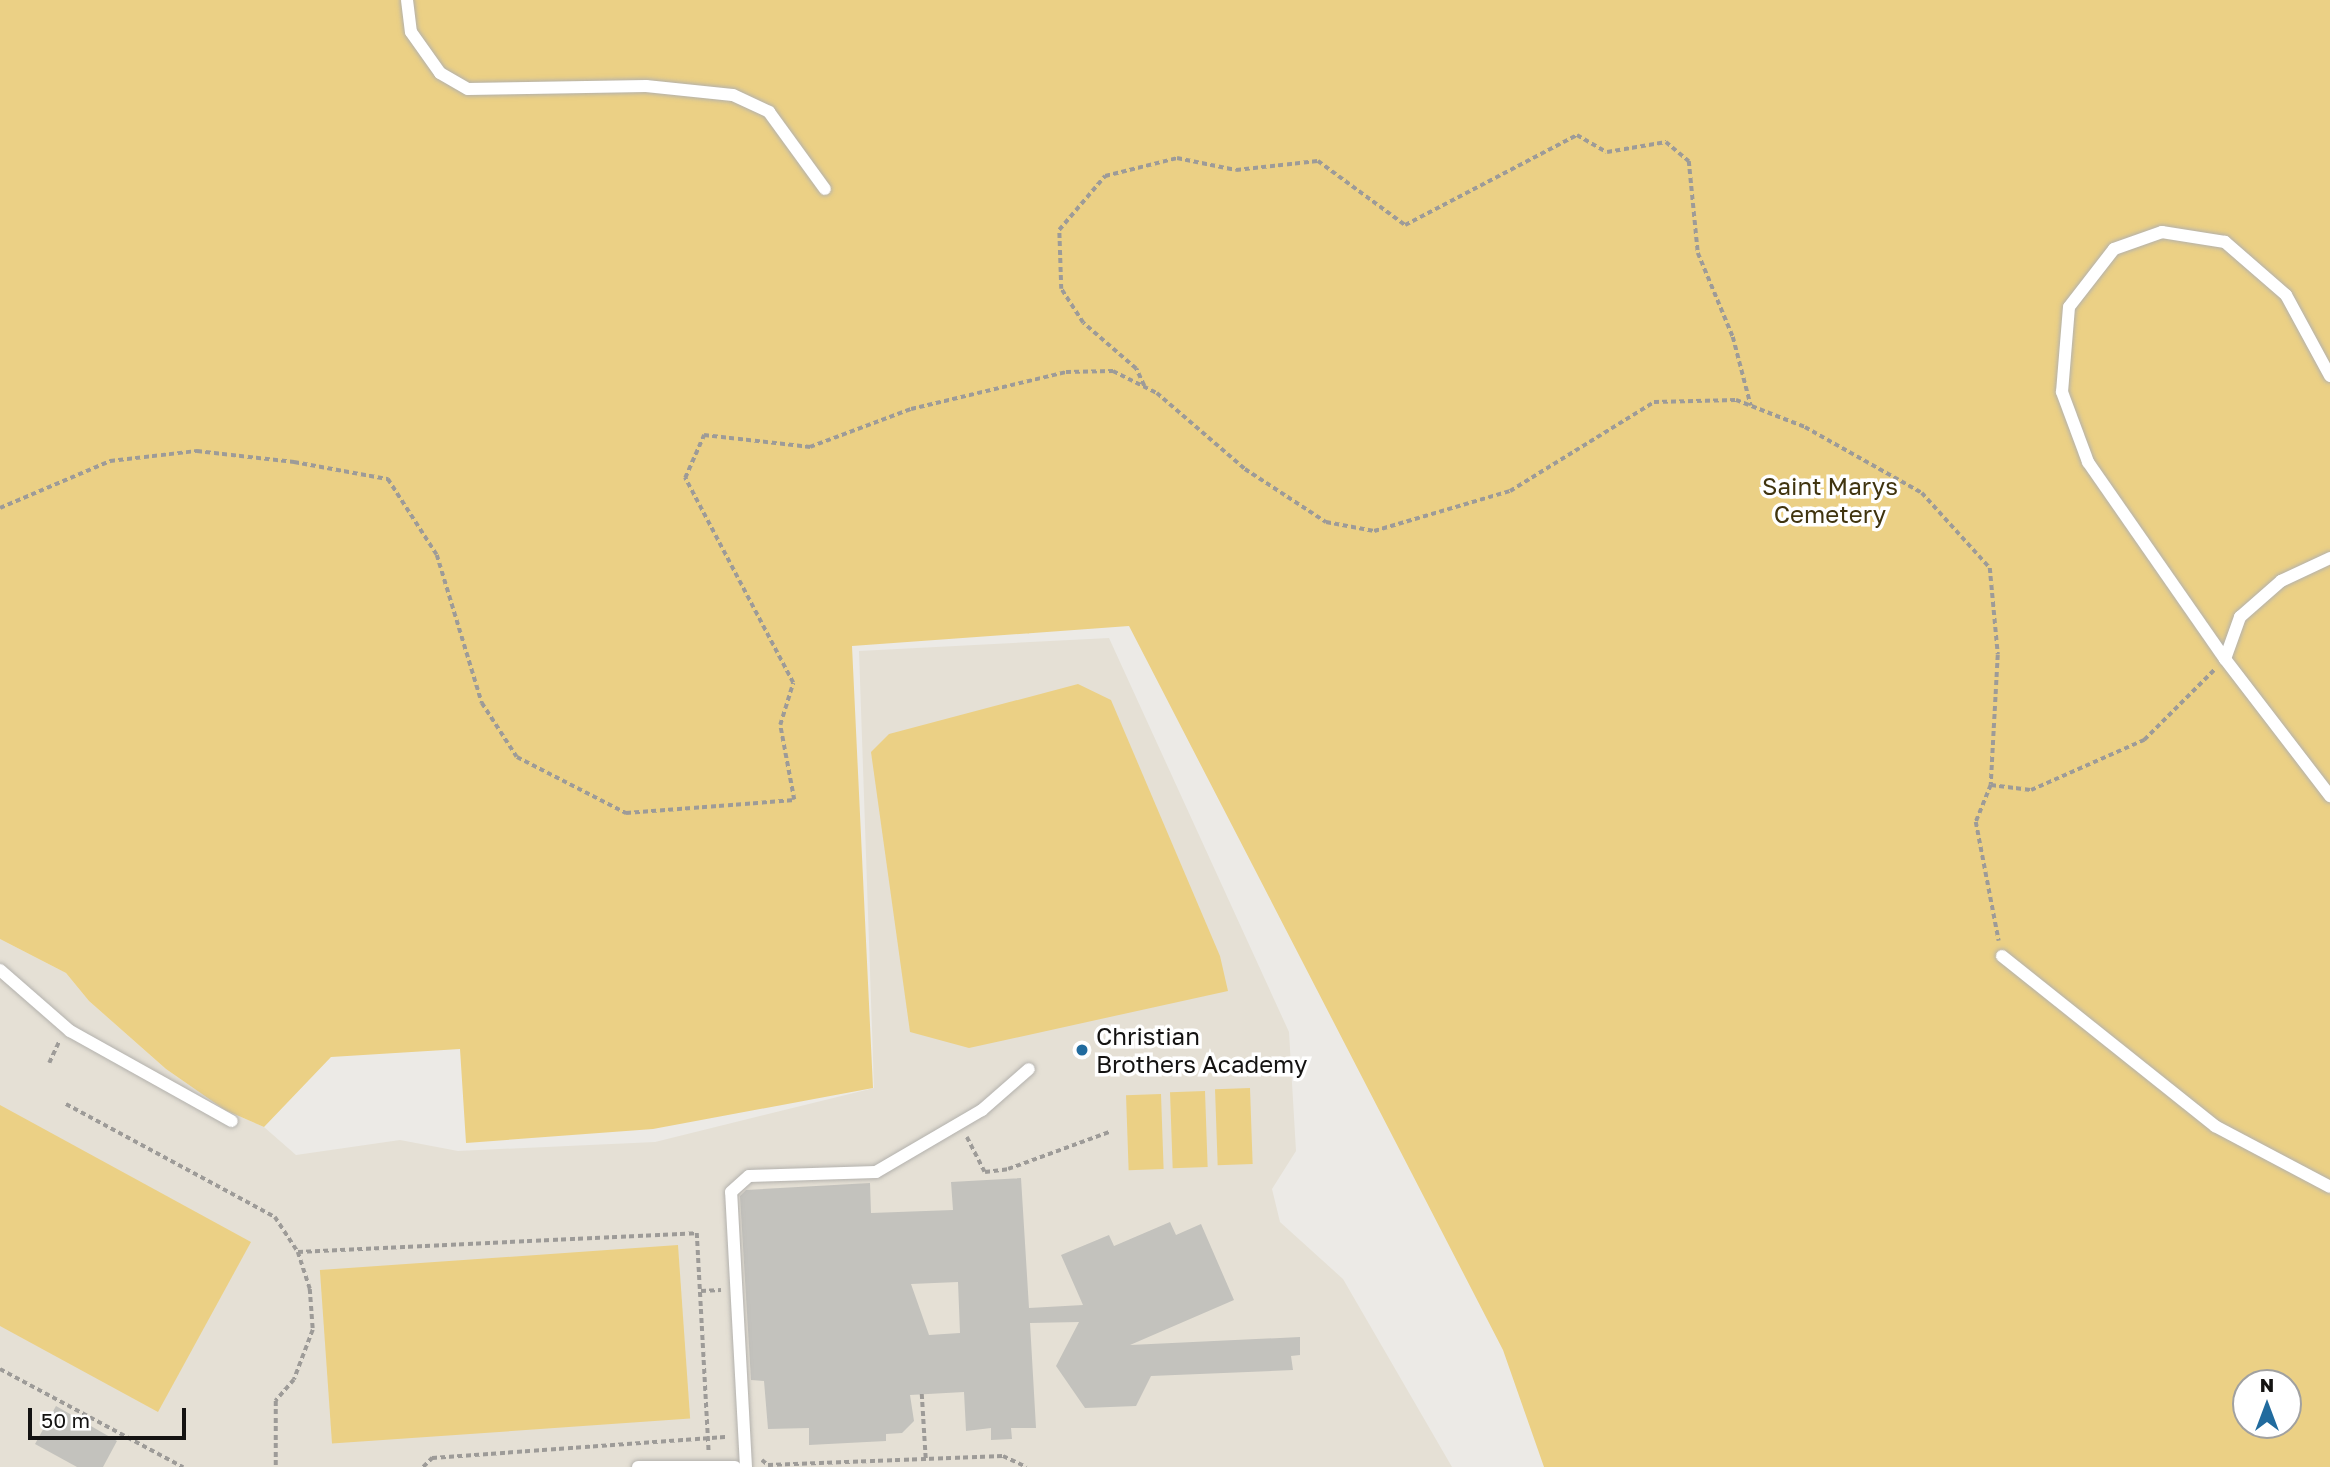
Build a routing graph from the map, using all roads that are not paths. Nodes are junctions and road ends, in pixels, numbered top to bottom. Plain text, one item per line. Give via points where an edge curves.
1 (407, 0) edge
2 (825, 190) dead end
3 (2330, 376) edge
4 (2330, 558) edge
5 (2225, 659) junction
6 (2330, 796) edge
7 (2001, 956) road end
8 (0, 970) edge
9 (1029, 1069) dead end
10 (232, 1121) dead end
11 (2330, 1187) edge
12 (638, 1467) edge
13 (736, 1467) edge
14 (746, 1467) edge

1 - 2 lane via 411,32 440,73 468,89 646,86 733,95 769,112
3 - 5 lane via 2286,295 2225,242 2162,232 2114,249 2069,307 2062,392 2088,462
4 - 5 lane via 2281,581 2240,617
5 - 6 lane
7 - 11 lane via 2215,1126
8 - 10 lane via 67,1028
9 - 14 lane via 960,1122 876,1172 749,1176 732,1192
12 - 13 lane

